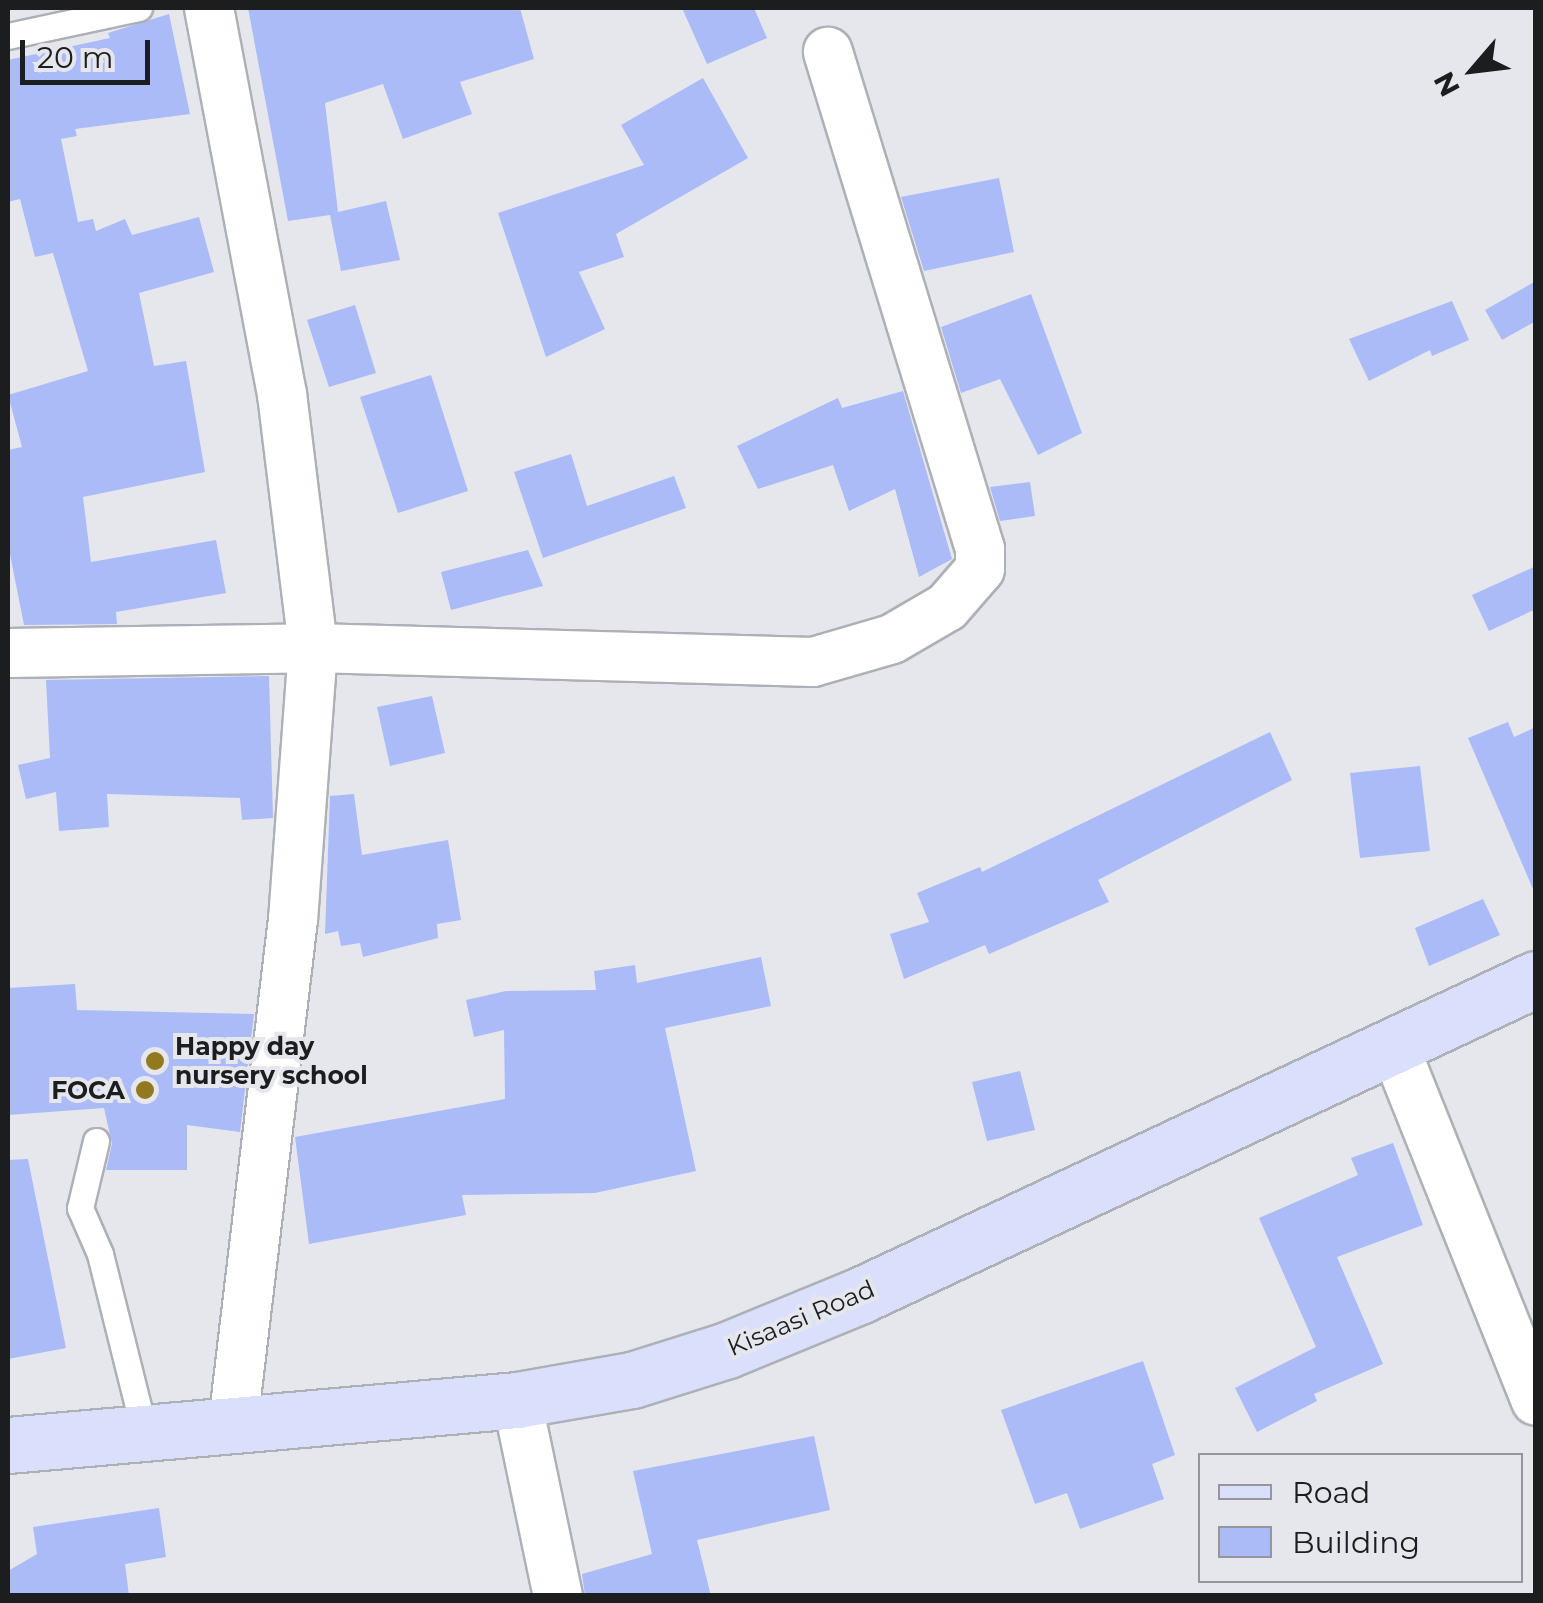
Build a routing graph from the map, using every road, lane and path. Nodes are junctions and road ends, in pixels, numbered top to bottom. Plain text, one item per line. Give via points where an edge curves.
1 (139, 8) edge
2 (209, 8) edge
3 (8, 36) edge
4 (828, 52) dead end
5 (313, 648) junction
6 (8, 653) edge
7 (1536, 979) edge
8 (1394, 1046) junction
9 (96, 1141) dead end
10 (517, 1400) junction
11 (1536, 1401) edge
12 (233, 1424) junction
13 (144, 1431) junction
14 (8, 1445) edge
15 (558, 1596) edge

1 - 3 lane
2 - 5 street via 282,394
4 - 5 street via 980,550 980,569 970,586 892,638 814,662
5 - 6 street
5 - 12 street via 293,918
7 - 8 main road, Kisaasi Road
8 - 10 main road, Kisaasi Road via 728,1350 632,1380
8 - 11 street
9 - 13 lane via 80,1208 100,1254
10 - 12 main road, Kisaasi Road
10 - 15 street
12 - 13 main road, Kisaasi Road
13 - 14 main road, Kisaasi Road

